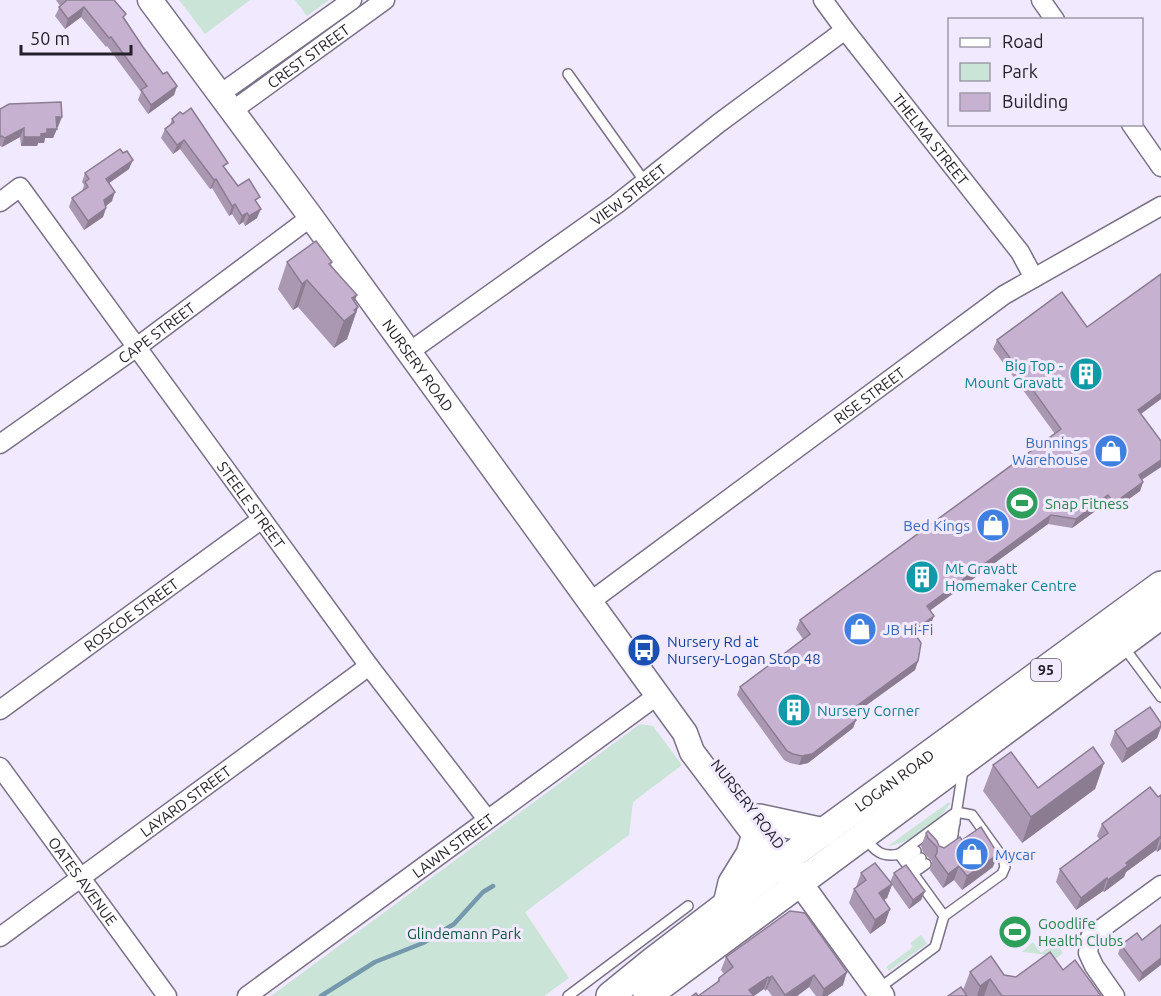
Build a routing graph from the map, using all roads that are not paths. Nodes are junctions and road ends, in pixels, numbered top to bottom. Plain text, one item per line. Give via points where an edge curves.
1 (150, 0) edge
2 (352, 0) edge
3 (385, 0) edge
4 (823, 0) edge
5 (1041, 0) edge
6 (1054, 18) edge
7 (844, 30) junction
8 (568, 74) dead end
9 (226, 103) junction
10 (1132, 126) edge
11 (1161, 167) edge
12 (645, 182) junction
13 (0, 202) edge
14 (1161, 206) edge
15 (310, 217) junction
16 (1034, 278) junction
17 (137, 347) junction
18 (409, 352) junction
19 (0, 444) edge
20 (262, 519) junction
21 (1161, 585) edge
22 (591, 601) junction
23 (1161, 615) edge
24 (1122, 644) junction
25 (369, 666) junction
26 (658, 695) junction
27 (1161, 697) edge
28 (0, 711) edge
29 (965, 759) junction
30 (0, 767) edge
31 (956, 812) junction
32 (487, 819) junction
33 (955, 823) junction
34 (855, 825) junction
35 (757, 827) junction
36 (824, 832) junction
37 (783, 862) junction
38 (906, 863) junction
39 (81, 878) junction
40 (800, 883) junction
41 (1161, 885) edge
42 (727, 904) junction
43 (688, 906) dead end
44 (944, 916) junction
45 (0, 937) edge
46 (620, 982) edge
47 (880, 993) edge
48 (167, 996) edge
49 (247, 996) edge
50 (568, 996) edge
51 (1115, 996) edge

1 - 9 main road, NURSERY ROAD
2 - 9 street, CREST STREET
3 - 9 street, CREST STREET
4 - 7 street, THELMA STREET
5 - 6 street
7 - 12 street, VIEW STREET
7 - 16 street, THELMA STREET via 1020,252
8 - 12 lane
9 - 15 main road, NURSERY ROAD
10 - 11 street
12 - 18 street, VIEW STREET
13 - 17 street, STEELE STREET via 20,187
14 - 16 street, RISE STREET
15 - 17 street, CAPE STREET
15 - 18 main road, NURSERY ROAD
16 - 22 street, RISE STREET via 1004,295
17 - 19 street, CAPE STREET
17 - 20 street, STEELE STREET
18 - 22 main road, NURSERY ROAD
20 - 25 street, STEELE STREET
20 - 28 street, ROSCOE STREET
21 - 34 main road, LOGAN ROAD / 95
22 - 26 main road, NURSERY ROAD
23 - 24 main road, LOGAN ROAD / 95
24 - 27 lane
24 - 29 main road, LOGAN ROAD / 95
25 - 32 street, STEELE STREET
25 - 39 street, LAYARD STREET
26 - 32 street, LAWN STREET
26 - 35 main road, NURSERY ROAD via 685,733 701,745
29 - 31 lane
29 - 34 main road, LOGAN ROAD / 95
30 - 39 street, OATES AVENUE
31 - 33 lane
31 - 38 lane
31 - 44 lane via 972,815 1003,858 1005,867 1002,874
32 - 49 street, LAWN STREET
33 - 33 lane via 934,848 953,834
34 - 36 main road, LOGAN ROAD / 95
34 - 38 lane via 875,851
34 - 40 main road, LOGAN ROAD / 95
35 - 36 main road
35 - 37 main road, NURSERY ROAD
35 - 42 main road via 750,854 732,884
36 - 37 main road, LOGAN ROAD / 95
37 - 40 main road, NURSERY ROAD
37 - 42 main road, LOGAN ROAD / 95
38 - 38 lane via 921,858
38 - 44 lane
39 - 45 street, LAYARD STREET
39 - 48 street, OATES AVENUE
40 - 46 main road, LOGAN ROAD / 95
40 - 47 main road, NURSERY ROAD
41 - 51 street via 1090,938 1088,948 1094,966
42 - 46 main road, LOGAN ROAD / 95
43 - 46 lane, LOGAN ROAD via 620,955
44 - 47 lane via 935,947
46 - 50 lane, LOGAN ROAD

